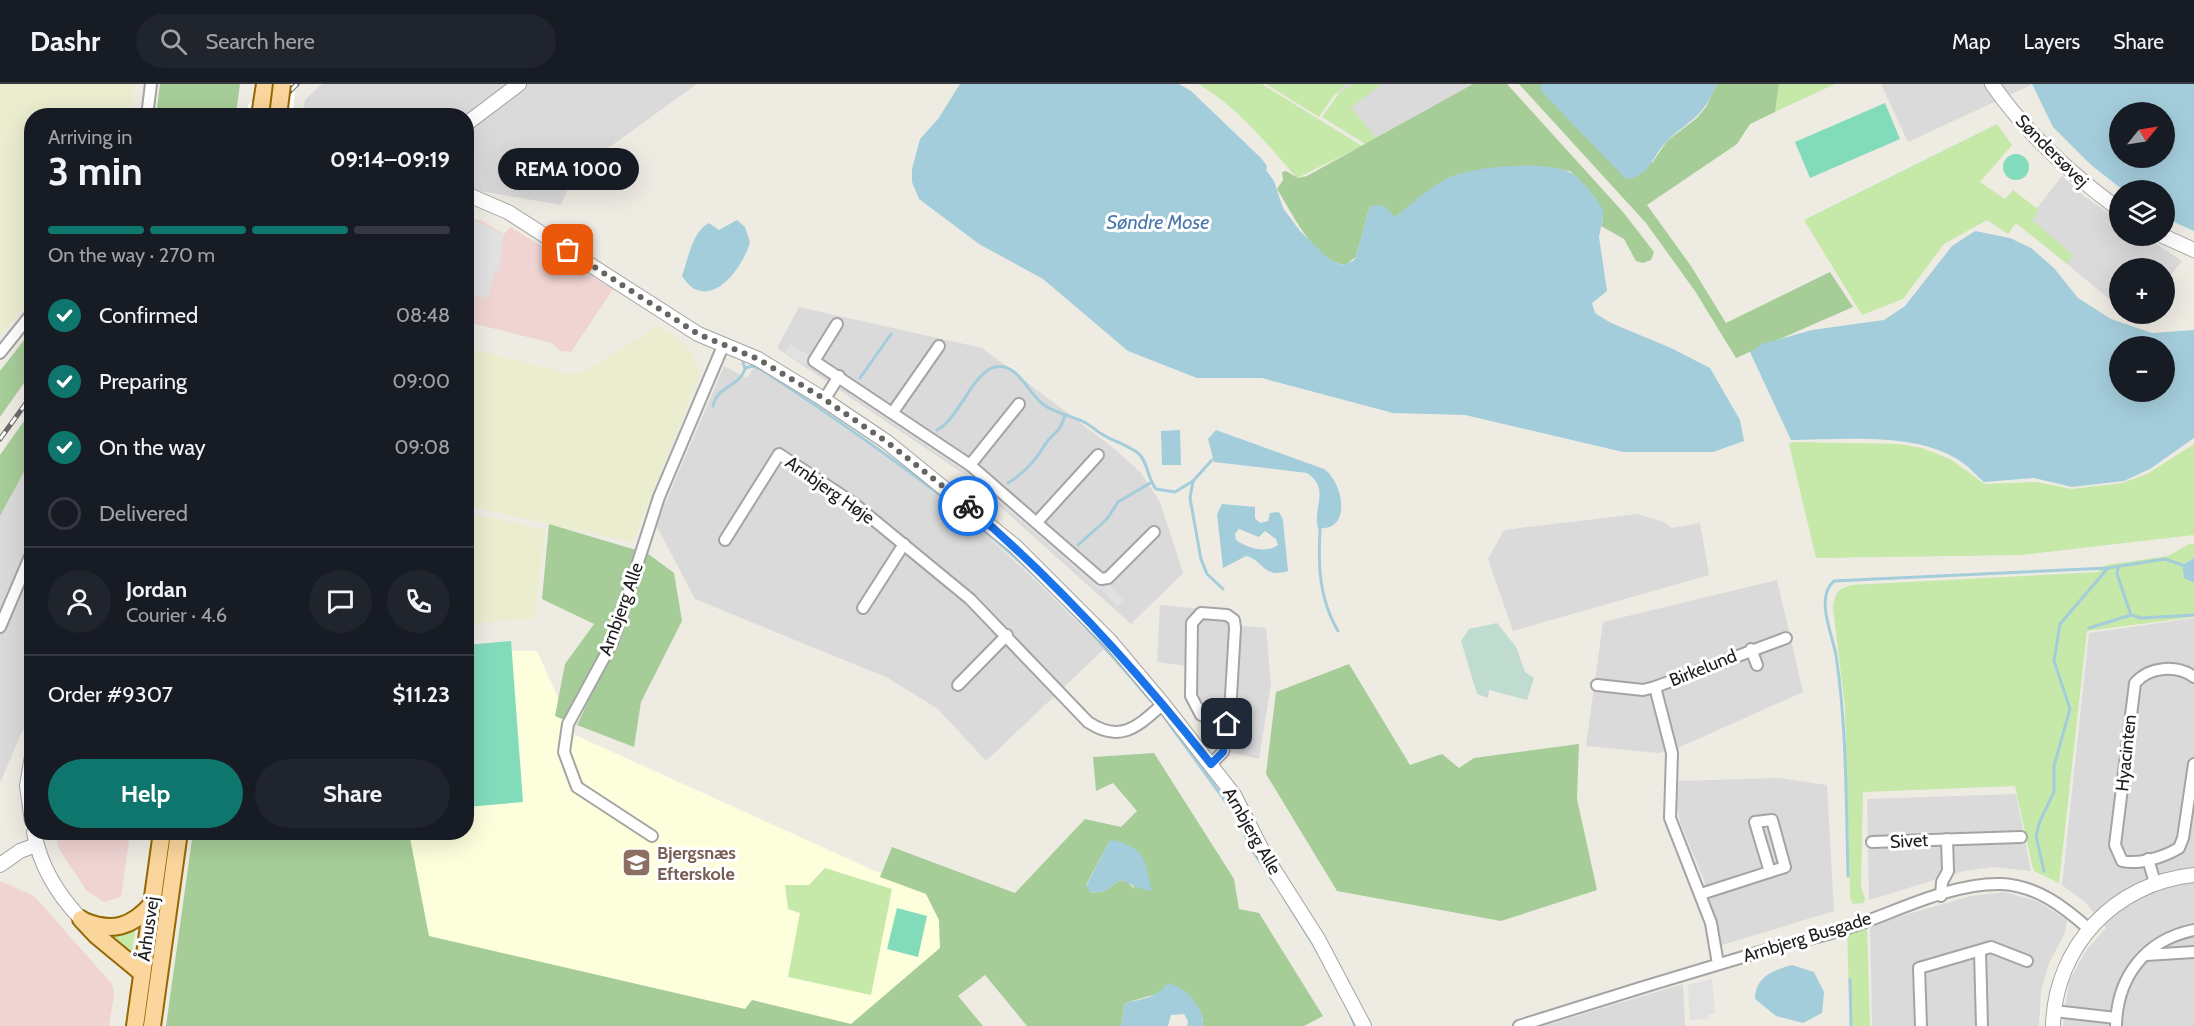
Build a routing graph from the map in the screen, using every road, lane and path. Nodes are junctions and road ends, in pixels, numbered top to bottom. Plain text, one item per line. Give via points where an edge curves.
1 (151, 84) edge
2 (282, 84) edge
3 (519, 84) edge
4 (1992, 84) edge
5 (265, 87) edge
6 (148, 108) edge
7 (261, 108) edge
8 (279, 108) edge
9 (474, 118) edge
10 (474, 197) edge
11 (2109, 202) edge
12 (2175, 241) edge
13 (2194, 250) edge
14 (24, 323) edge
15 (837, 324) dead end
16 (723, 346) junction
17 (939, 346) dead end
18 (0, 353) edge
19 (839, 376) junction
20 (824, 400) junction
21 (1019, 404) dead end
22 (893, 412) junction
23 (1098, 455) dead end
24 (970, 465) junction
25 (1037, 522) junction
26 (1154, 532) dead end
27 (725, 540) dead end
28 (904, 544) junction
29 (24, 571) edge
30 (863, 608) dead end
31 (0, 627) edge
32 (1007, 635) junction
33 (1786, 638) dead end
34 (1751, 649) junction
35 (1757, 665) dead end
36 (2194, 677) edge
37 (958, 685) dead end
38 (1598, 685) dead end
39 (1655, 687) junction
40 (1163, 704) junction
41 (1227, 724) junction
42 (1211, 764) junction
43 (2194, 764) edge
44 (652, 836) dead end
45 (2020, 837) dead end
46 (1947, 839) junction
47 (34, 840) edge
48 (35, 840) edge
49 (161, 840) edge
50 (178, 840) edge
51 (1872, 842) dead end
52 (2148, 859) junction
53 (0, 865) edge
54 (1770, 872) junction
55 (2194, 875) edge
56 (2155, 883) junction
57 (1701, 894) junction
58 (1941, 896) junction
59 (152, 904) junction
60 (81, 919) junction
61 (2089, 929) junction
62 (2194, 930) edge
63 (1980, 951) junction
64 (2194, 951) edge
65 (2145, 955) junction
66 (2027, 961) dead end
67 (1718, 964) junction
68 (142, 973) junction
69 (2054, 1011) junction
70 (2116, 1022) edge
71 (135, 1026) edge
72 (152, 1026) edge
73 (1364, 1026) edge
74 (1519, 1026) edge
75 (1922, 1026) edge
76 (1982, 1026) edge
77 (2053, 1026) edge

1 - 6 street
2 - 8 main road, bridge
3 - 9 street
4 - 11 street, Søndersøvej via 2005,103 2077,177
5 - 7 main road
10 - 16 street, Arnbjerg Alle via 508,212 698,334
12 - 13 street
14 - 18 street
15 - 19 street via 814,361
16 - 20 street, Arnbjerg Alle via 758,359
16 - 44 street, Arnbjerg Alle via 659,497 612,643 568,724 564,752 577,786
17 - 22 street
19 - 20 street
19 - 22 street
20 - 40 street, Arnbjerg Alle via 887,442 1015,546 1102,633
21 - 24 street
22 - 24 street
23 - 25 street
24 - 25 street
25 - 26 street via 1101,579 1108,578
27 - 28 street, Arnbjerg Høje via 779,454 852,501
28 - 30 street
28 - 32 street, Arnbjerg Høje
29 - 31 street
32 - 37 street
32 - 40 street, Arnbjerg Høje via 1101,731 1113,733 1133,728
33 - 34 street, Birkelund
34 - 35 street, Birkelund
34 - 39 street, Birkelund
36 - 52 street, Hyacinten via 2183,670 2151,671 2135,683 2115,845 2122,861
38 - 39 street, Birkelund via 1643,690
39 - 57 street, Birkelund via 1672,753 1670,818
40 - 42 street, Arnbjerg Alle
41 - 41 street via 1234,620 1227,615 1201,613 1191,623 1191,696 1201,715
41 - 42 street via 1223,752
42 - 73 street, Arnbjerg Alle via 1234,795
43 - 52 street, Hyacinten via 2179,849
45 - 46 street, Sivet
46 - 51 street, Sivet
46 - 58 street, Sivet via 1948,871
47 - 53 street
48 - 60 street via 53,883
49 - 59 main road, Århusvej
50 - 72 main road, Århusvej
52 - 56 street
54 - 54 street via 1755,822 1772,820 1785,867
54 - 57 street
55 - 56 street
56 - 61 street via 2114,905
57 - 67 street, Birkelund
58 - 61 street, Arnbjerg Busgade via 1976,886 2016,886 2061,904
58 - 67 street, Arnbjerg Busgade
59 - 60 main road via 138,918 117,928 104,928
59 - 68 main road, Århusvej
60 - 68 main road
61 - 69 street via 2068,959
62 - 65 street via 2179,933
63 - 66 street via 1991,947
63 - 75 street via 1919,969
63 - 76 street
64 - 65 street
65 - 70 street via 2129,970 2122,984
67 - 74 street, Arnbjerg Busgade
68 - 71 main road, Århusvej
69 - 70 street
69 - 77 street

